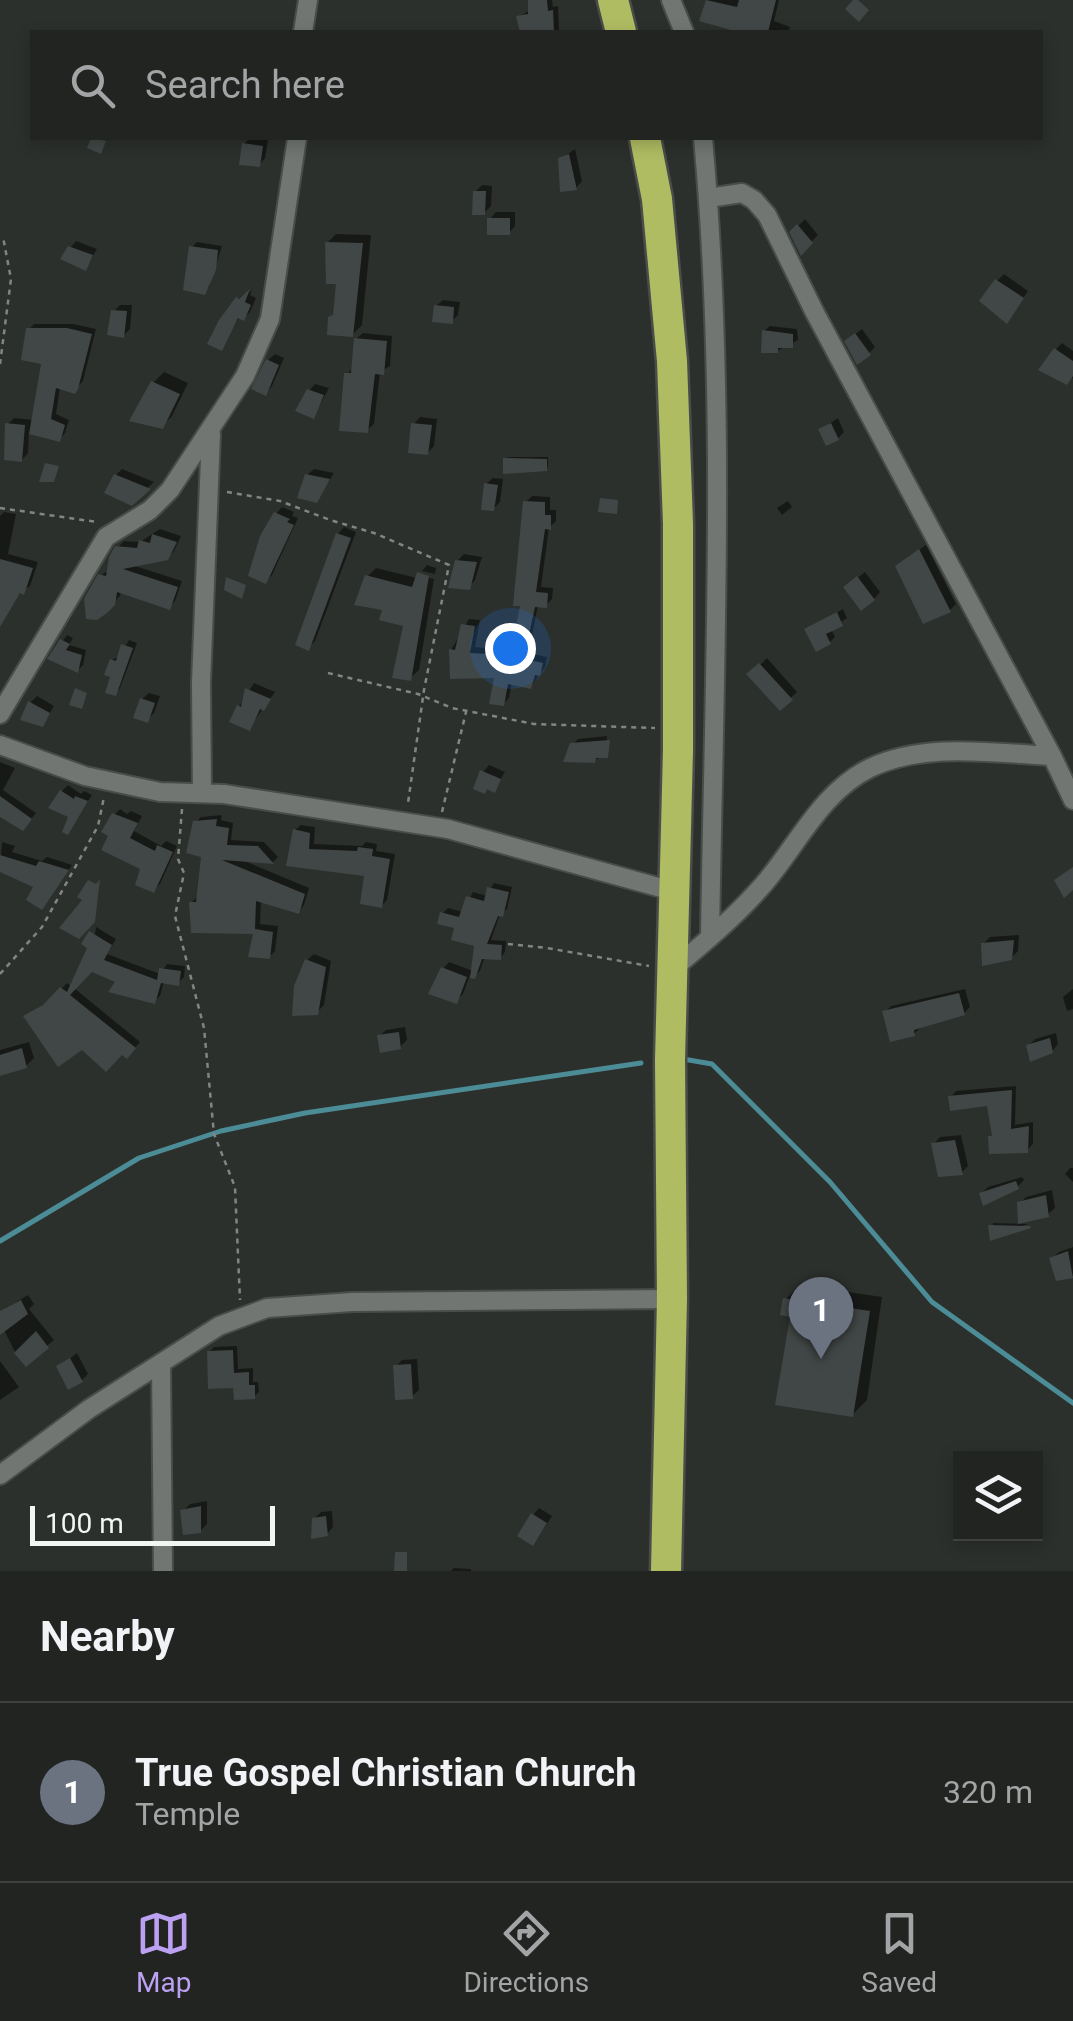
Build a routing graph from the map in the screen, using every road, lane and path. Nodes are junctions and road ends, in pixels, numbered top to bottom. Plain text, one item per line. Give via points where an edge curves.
1 (308, 0) edge
2 (613, 0) edge
3 (671, 0) edge
4 (303, 30) edge
5 (620, 30) edge
6 (683, 30) edge
7 (298, 140) edge
8 (645, 140) edge
9 (703, 140) edge
10 (708, 198) junction
11 (3, 237) dead end
12 (0, 364) edge
13 (212, 431) junction
14 (223, 493) dead end
15 (0, 508) edge
16 (123, 524) junction
17 (328, 674) dead end
18 (466, 711) junction
19 (0, 714) edge
20 (655, 728) dead end
21 (0, 745) edge
22 (1052, 756) junction
23 (107, 781) junction
24 (194, 793) junction
25 (1073, 800) edge
26 (403, 822) junction
27 (437, 828) junction
28 (676, 892) junction
29 (710, 937) junction
30 (508, 944) dead end
31 (673, 969) junction
32 (0, 974) edge
33 (672, 1299) junction
34 (242, 1317) junction
35 (161, 1363) junction
36 (0, 1475) edge
37 (163, 1571) edge
38 (666, 1571) edge

1 - 4 street
2 - 5 highway
3 - 6 street
7 - 13 street via 270,319
8 - 28 highway via 676,406
9 - 10 street
10 - 22 street via 742,193 767,215
10 - 29 street via 718,420
11 - 12 path via 11,279
13 - 16 street via 170,490
13 - 24 street
14 - 26 path via 280,500 449,566
15 - 16 path
16 - 19 street via 106,537
17 - 18 path
18 - 20 path via 534,724
18 - 27 path
21 - 23 street
22 - 25 street
22 - 29 street via 919,754 872,767 838,788 762,886
23 - 24 street
23 - 32 path via 98,826 42,927
24 - 26 street
24 - 34 path via 178,860 184,872 174,916 204,1028 214,1134 235,1187
26 - 27 street
27 - 28 street
28 - 31 highway
29 - 31 street
30 - 31 path
31 - 33 highway
33 - 34 street via 314,1303
33 - 38 highway
34 - 35 street
35 - 36 street
35 - 37 street

